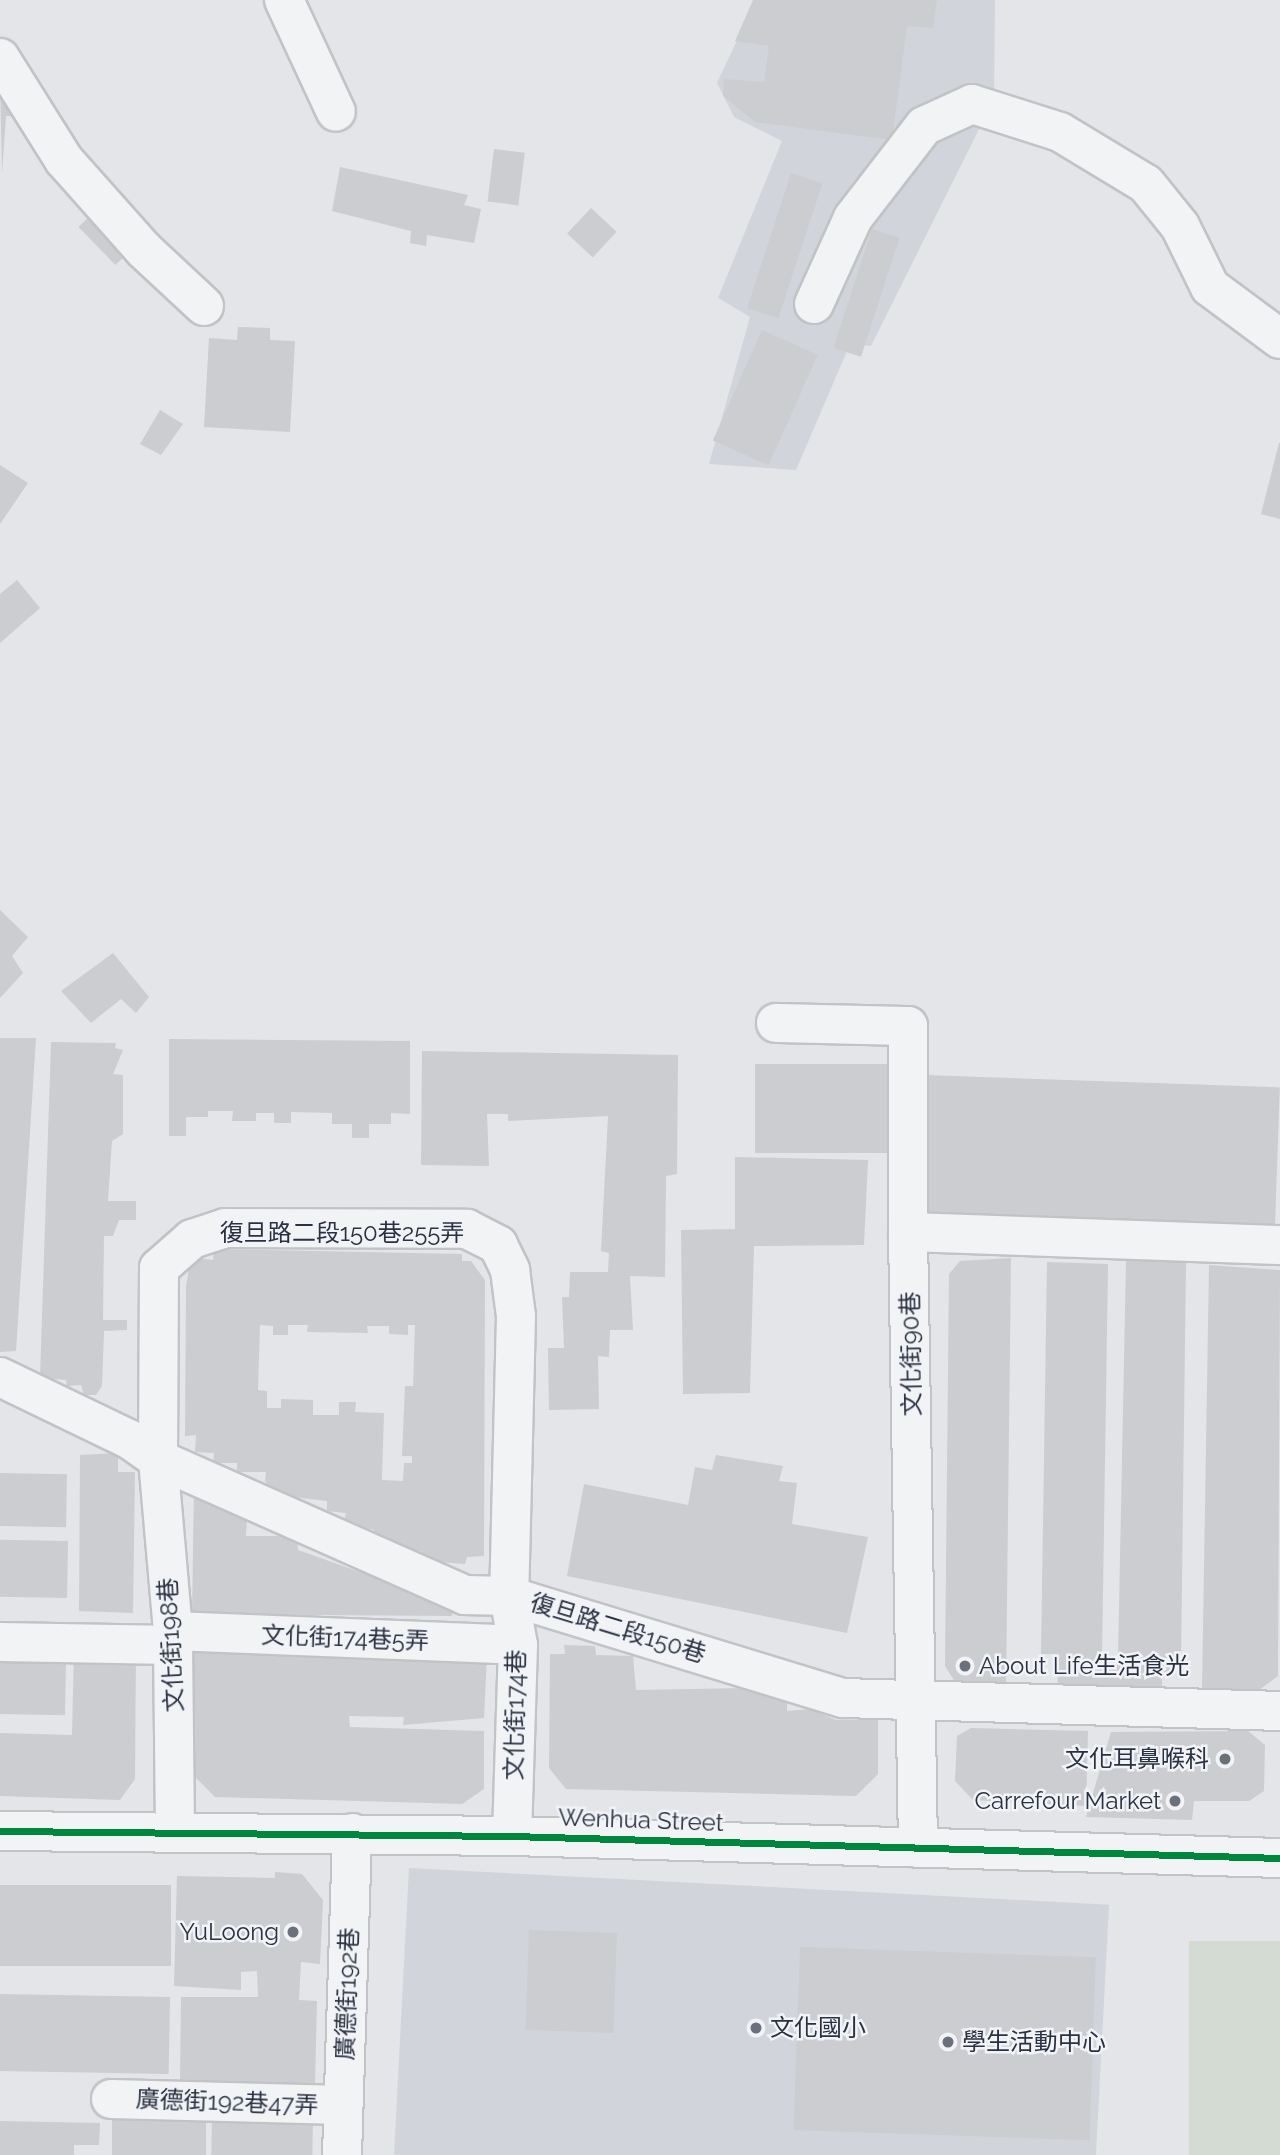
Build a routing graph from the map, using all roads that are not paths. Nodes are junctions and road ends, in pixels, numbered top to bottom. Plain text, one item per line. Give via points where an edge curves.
1 (284, 0) edge
2 (0, 58) edge
3 (336, 112) dead end
4 (814, 304) dead end
5 (204, 306) dead end
6 (1280, 339) edge
7 (776, 1023) dead end
8 (908, 1232) junction
9 (1280, 1245) edge
10 (0, 1377) edge
11 (158, 1459) junction
12 (509, 1595) junction
13 (173, 1638) junction
14 (0, 1642) edge
15 (518, 1645) junction
16 (918, 1700) junction
17 (1280, 1711) edge
18 (0, 1831) edge
19 (175, 1832) junction
20 (352, 1833) junction
21 (512, 1836) junction
22 (918, 1848) junction
23 (1280, 1858) edge
24 (111, 2099) dead end
25 (343, 2105) junction
26 (342, 2155) edge

1 - 3 street
2 - 5 street via 64,160 144,250
4 - 6 street via 853,218 924,126 972,104 1060,132 1146,184 1180,226 1210,287
7 - 8 street, 文化街90巷 via 908,1026
8 - 9 street
8 - 16 street, 文化街90巷
10 - 11 street, 復旦路二段150巷 via 129,1439
11 - 12 street, 復旦路二段150巷 via 465,1595
11 - 12 street, 復旦路二段150巷255弄 via 159,1268 192,1239 225,1228 467,1229 498,1245 510,1270 516,1315
11 - 13 street, 文化街198巷
12 - 15 street, 文化街174巷
12 - 16 street, 復旦路二段150巷 via 843,1698
13 - 14 street, 文化街174巷5弄
13 - 15 street, 文化街174巷5弄
13 - 19 street, 文化街198巷
15 - 21 street, 文化街174巷
16 - 17 street, 復旦路二段150巷
16 - 22 street, 文化街90巷
18 - 19 street, Wenhua Street
19 - 20 street, Wenhua Street
20 - 21 street, Wenhua Street
20 - 25 street, 廣德街192巷
21 - 22 street, Wenhua Street
22 - 23 street, Wenhua Street
24 - 25 street, 廣德街192巷47弄
25 - 26 street, 廣德街192巷

